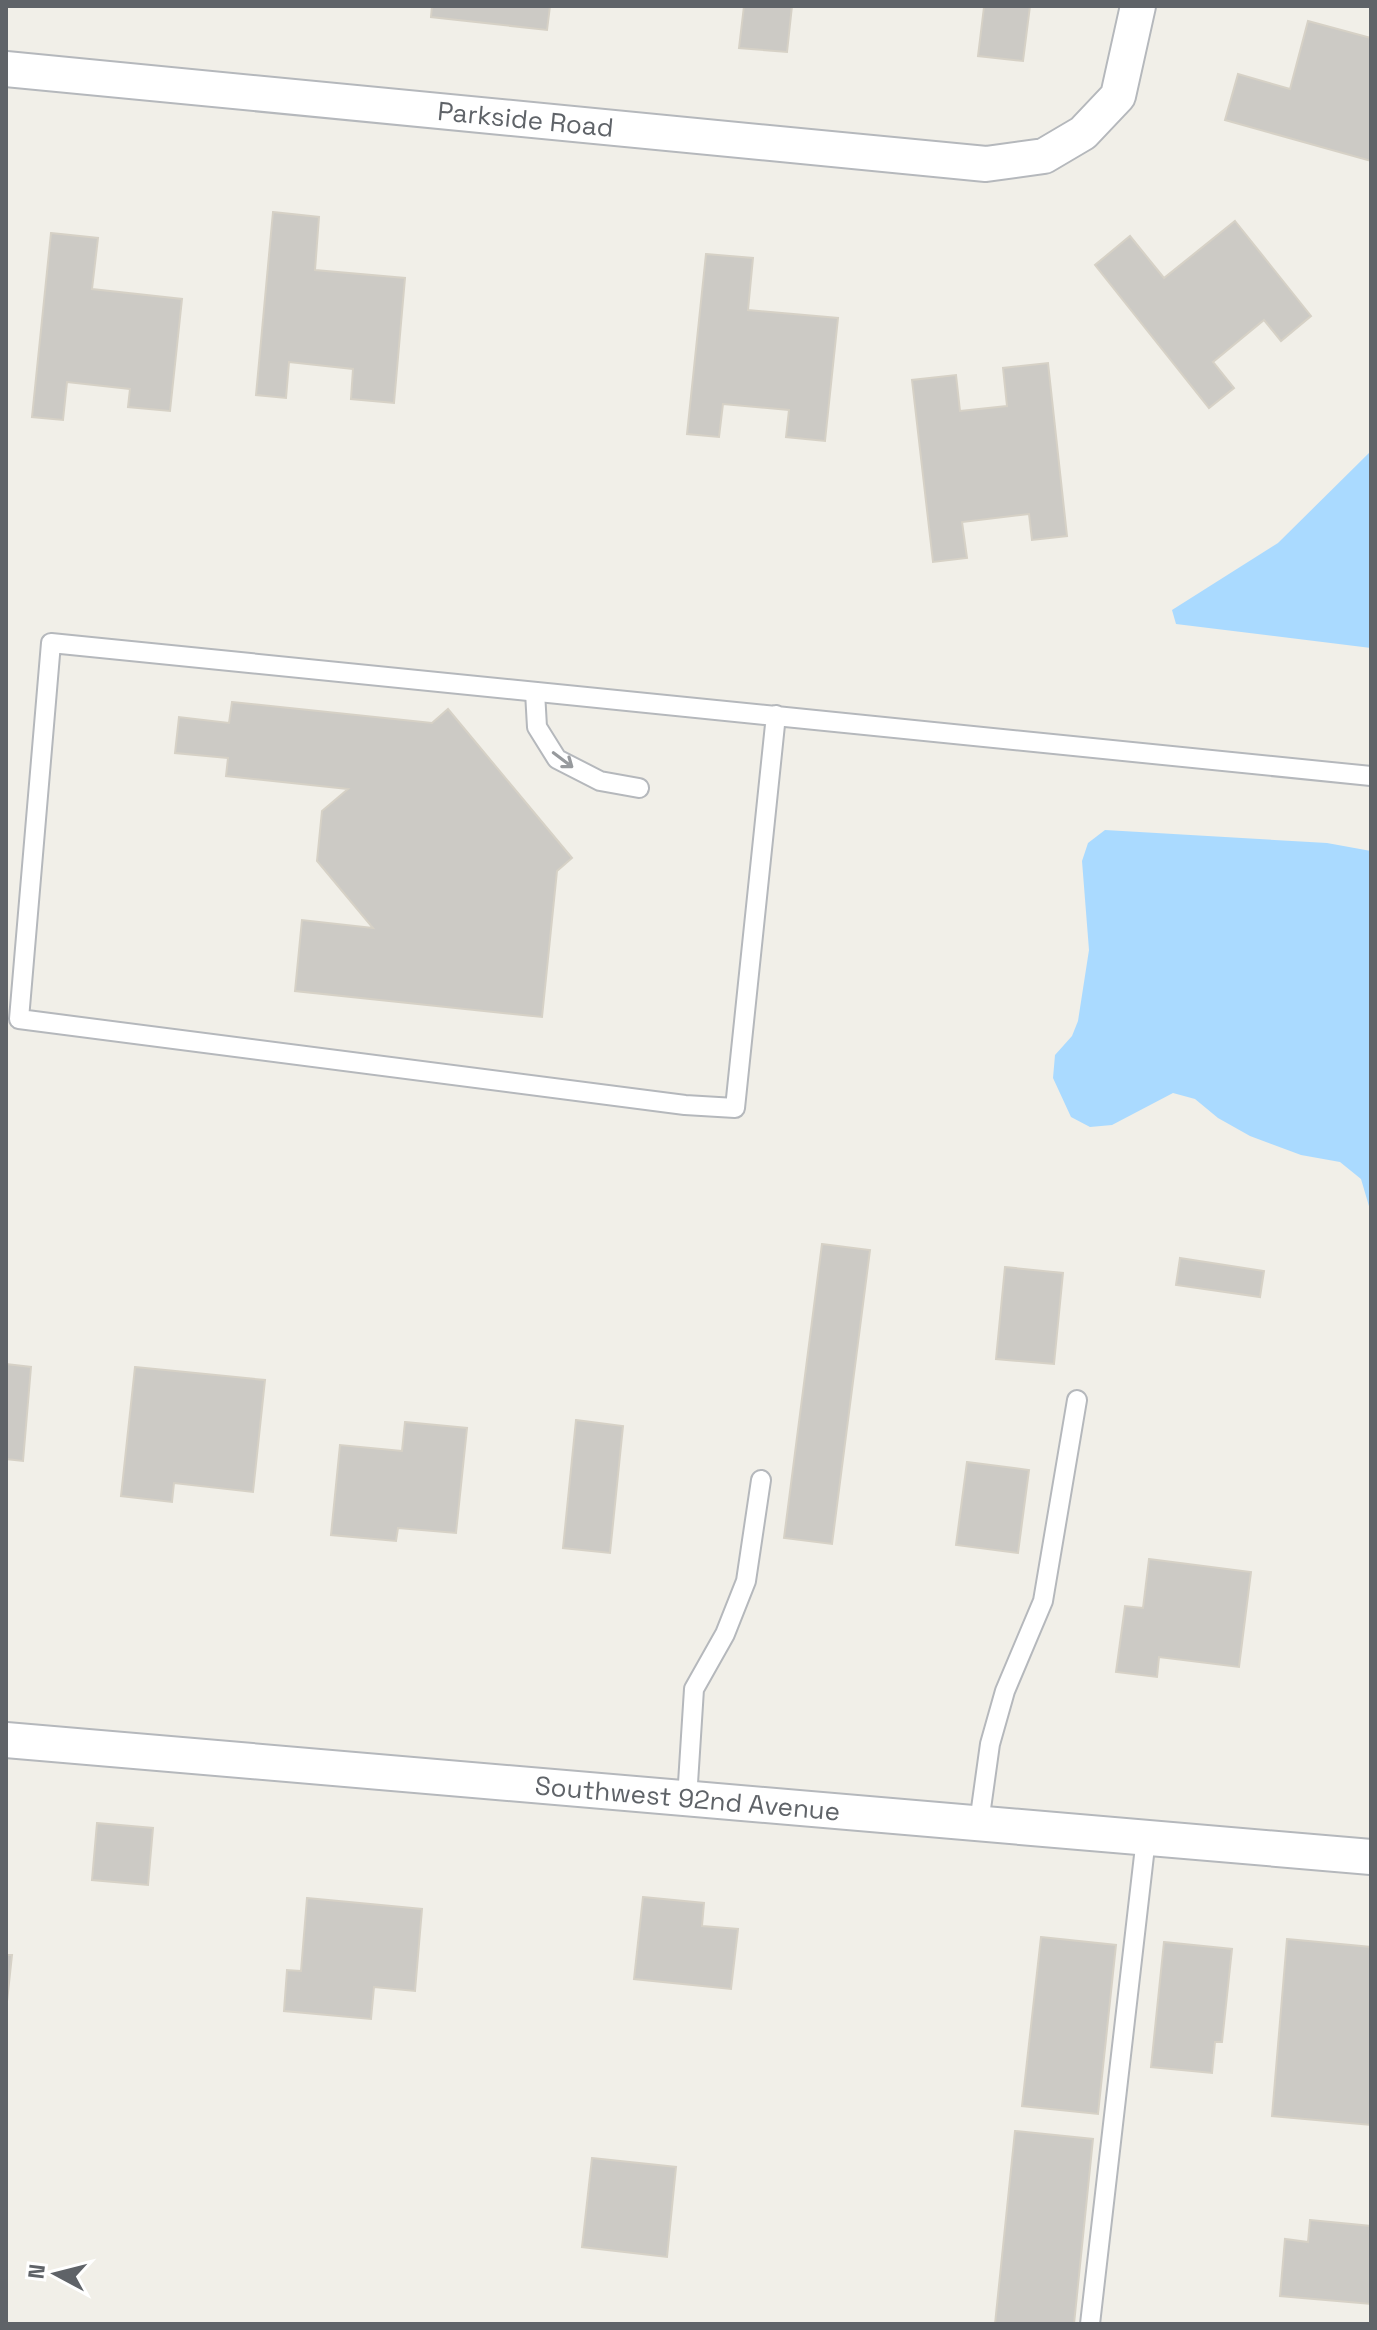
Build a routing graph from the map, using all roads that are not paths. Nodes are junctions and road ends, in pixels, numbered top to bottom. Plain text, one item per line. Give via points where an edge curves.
1 (1138, 6) edge
2 (6, 69) edge
3 (535, 692) junction
4 (776, 715) junction
5 (1371, 776) edge
6 (639, 788) dead end
7 (1077, 1400) dead end
8 (761, 1480) dead end
9 (6, 1740) edge
10 (687, 1799) junction
11 (979, 1823) junction
12 (1146, 1838) junction
13 (1371, 1857) edge
14 (1090, 2324) edge

1 - 2 street, Parkside Road via 1118,96 1083,133 1044,156 986,164
3 - 4 lane
3 - 4 lane via 51,643 19,1019 735,1108
3 -> 6 lane via 537,727 557,759 600,781
4 - 5 lane
7 - 11 lane via 1043,1601 1005,1691 990,1744
8 - 10 lane via 746,1581 725,1634 694,1689
9 - 10 street, Southwest 92nd Avenue
10 - 11 street, Southwest 92nd Avenue
11 - 12 street, Southwest 92nd Avenue
12 - 13 street, Southwest 92nd Avenue
12 - 14 lane

